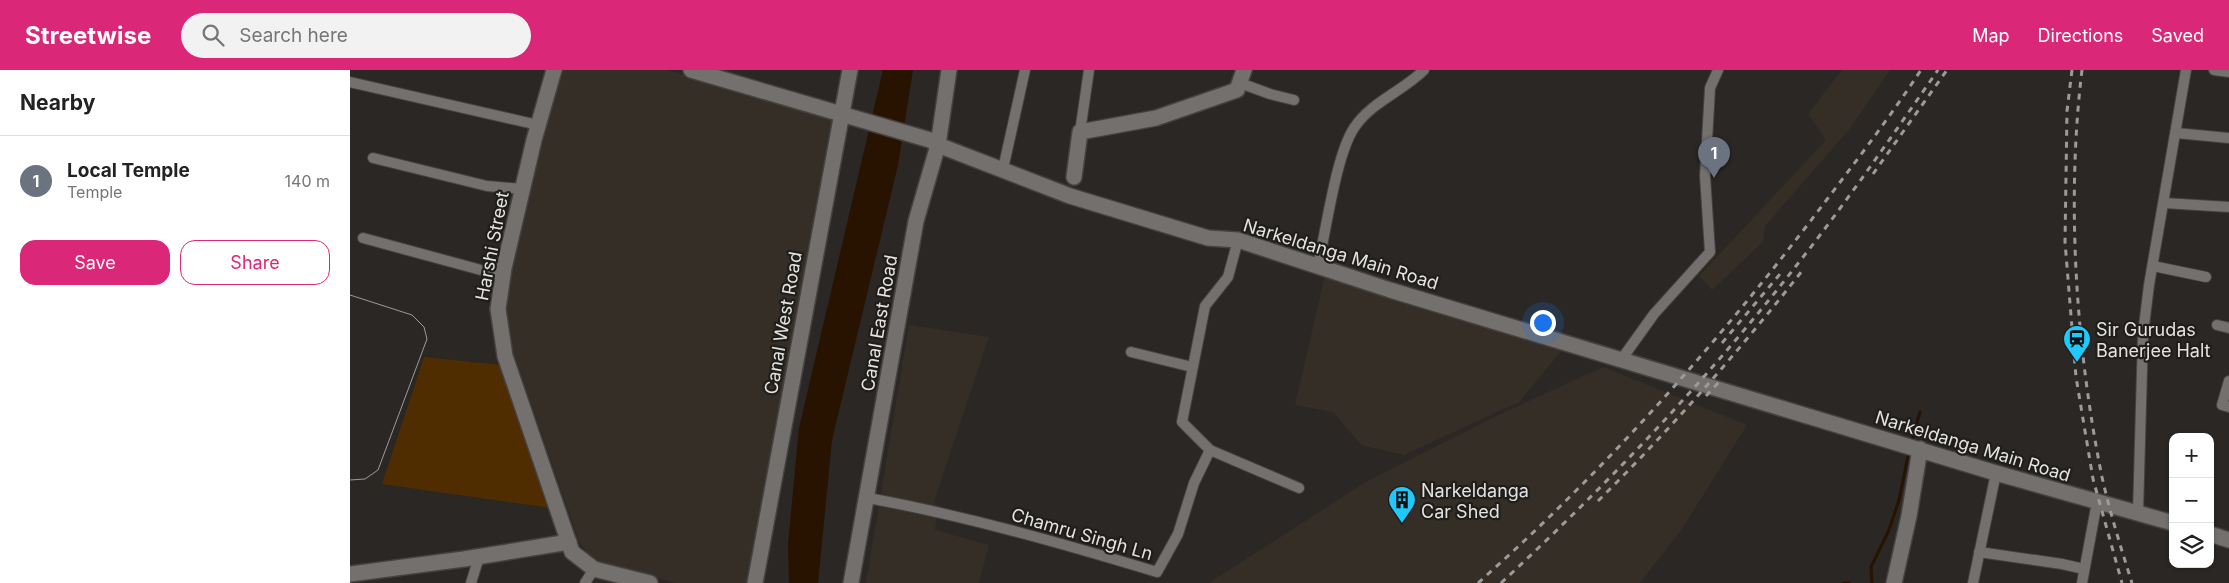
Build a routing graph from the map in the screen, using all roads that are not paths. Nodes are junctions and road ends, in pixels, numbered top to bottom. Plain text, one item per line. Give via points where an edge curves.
1 (554, 70) edge
2 (691, 70) edge
3 (850, 70) edge
4 (949, 70) edge
5 (1025, 70) edge
6 (1089, 70) edge
7 (1424, 70) edge
8 (1718, 70) edge
9 (2186, 70) edge
10 (2214, 70) edge
11 (2229, 72) edge
12 (1242, 76) edge
13 (350, 82) edge
14 (1294, 100) dead end
15 (848, 116) junction
16 (538, 125) junction
17 (1080, 132) junction
18 (2176, 132) junction
19 (2229, 138) edge
20 (934, 142) junction
21 (373, 158) dead end
22 (1003, 169) junction
23 (1074, 177) dead end
24 (522, 189) junction
25 (2164, 203) junction
26 (2229, 207) edge
27 (363, 238) dead end
28 (1238, 240) junction
29 (1318, 265) junction
30 (2153, 266) junction
31 (503, 276) junction
32 (2206, 277) dead end
33 (2217, 325) dead end
34 (2229, 328) edge
35 (1132, 352) dead end
36 (1621, 360) junction
37 (1192, 367) junction
38 (2229, 381) edge
39 (2229, 407) edge
40 (1210, 450) junction
41 (1920, 450) junction
42 (1996, 473) junction
43 (1299, 488) dead end
44 (868, 498) junction
45 (2097, 502) junction
46 (2138, 513) junction
47 (2169, 522) edge
48 (2214, 535) edge
49 (2229, 540) edge
50 (568, 542) junction
51 (1979, 552) junction
52 (479, 557) junction
53 (594, 569) junction
54 (2084, 569) junction
55 (350, 574) edge
56 (471, 583) edge
57 (585, 583) edge
58 (650, 583) edge
59 (755, 583) edge
60 (851, 583) edge
61 (1894, 583) edge
62 (1973, 583) edge
63 (2082, 583) edge

1 - 16 main road, Harshi Street
2 - 15 main road
3 - 15 main road, Canal West Road
4 - 20 main road, Canal East Road
5 - 22 street
6 - 17 street
7 - 29 street via 1376,105 1354,128 1342,156
8 - 36 street via 1710,88 1705,176 1710,252 1654,314
9 - 18 street
10 - 11 street
12 - 14 street via 1270,94
12 - 17 main road via 1237,90 1156,118
13 - 16 street
15 - 20 main road, Narkeldanga Main Road
15 - 59 main road, Canal West Road
16 - 24 main road, Harshi Street
17 - 23 main road
18 - 19 street
18 - 25 street
20 - 22 main road, Narkeldanga Main Road
20 - 44 main road, Canal East Road via 916,221
21 - 24 street via 487,186
22 - 28 main road, Narkeldanga Main Road via 1070,196 1208,238
24 - 31 main road, Harshi Street
25 - 26 street
25 - 30 street
27 - 31 street
28 - 29 main road, Narkeldanga Main Road
28 - 37 street via 1228,277 1205,306
29 - 36 main road, Narkeldanga Main Road
30 - 32 street
30 - 46 street via 2143,334
31 - 50 main road, Harshi Street via 498,309 505,356
33 - 34 street
35 - 37 street
36 - 41 main road, Narkeldanga Main Road
37 - 40 street via 1182,422
38 - 39 street via 2222,405
40 - 43 street
40 - 44 street, Chamru Singh Ln via 1194,482 1178,534 1157,572 1038,537
41 - 42 main road, Narkeldanga Main Road
41 - 61 main road
42 - 45 main road, Narkeldanga Main Road
42 - 51 street
44 - 60 main road, Canal East Road
45 - 46 main road, Narkeldanga Main Road
45 - 54 street
46 - 47 main road, Narkeldanga Main Road
48 - 49 main road
50 - 52 main road
50 - 53 main road via 572,552
51 - 54 street
51 - 62 street
52 - 55 main road
52 - 56 street
53 - 57 street
53 - 58 main road
54 - 63 street

